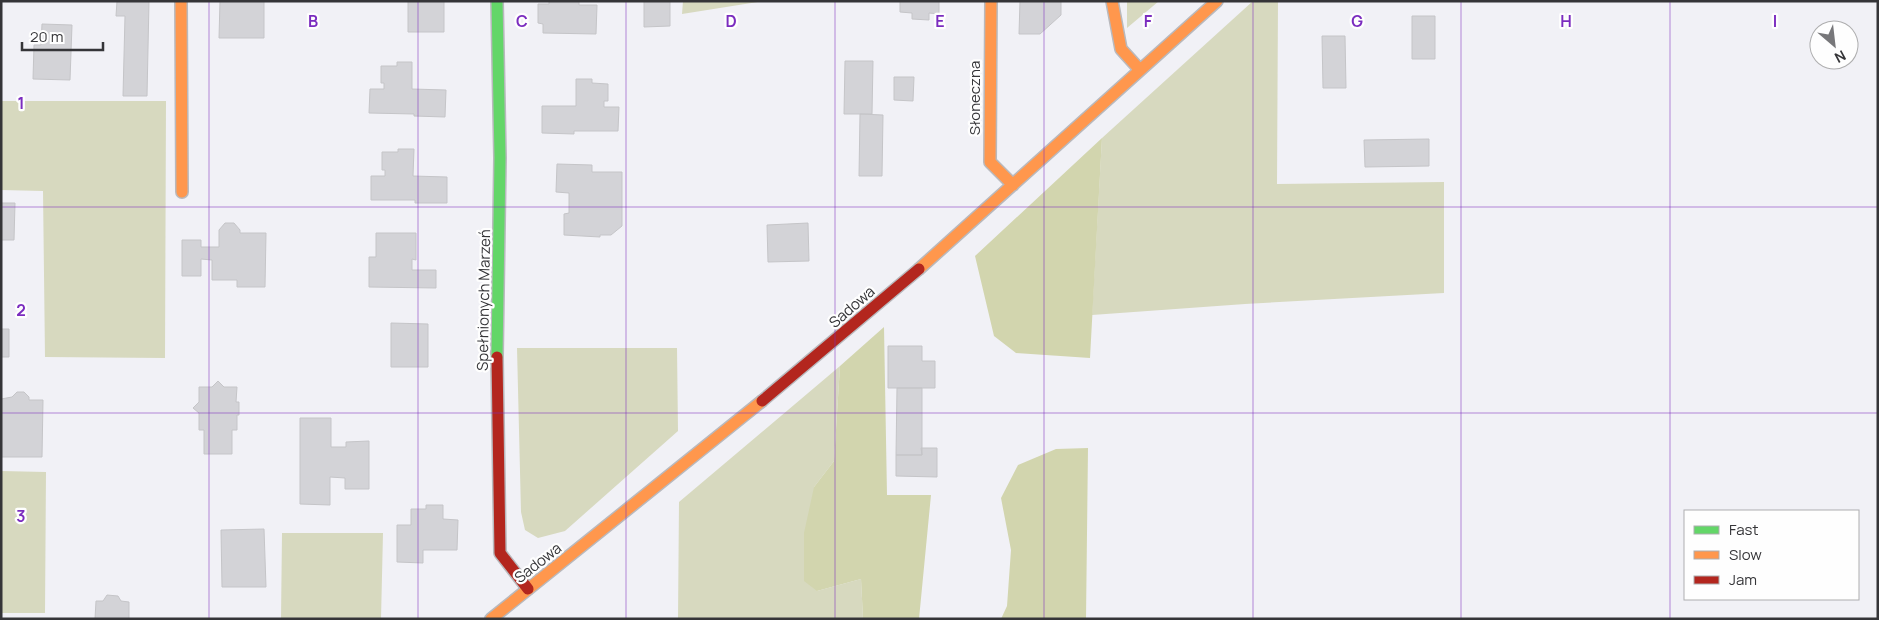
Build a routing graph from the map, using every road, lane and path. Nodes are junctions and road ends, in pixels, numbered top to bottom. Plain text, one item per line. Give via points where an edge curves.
1 (182, 1) edge
2 (497, 1) edge
3 (991, 1) edge
4 (1112, 1) edge
5 (1217, 1) edge
6 (1140, 70) junction
7 (1013, 185) junction
8 (182, 192) dead end
9 (528, 590) junction
10 (492, 619) edge

1 - 8 street
2 - 9 street, Spełnionych Marzeń via 500,554
3 - 7 street, Słoneczna via 990,162
4 - 6 street via 1120,49
5 - 6 street, Sadowa
6 - 7 street, Sadowa
7 - 9 street, Sadowa via 756,408
9 - 10 street, Sadowa

